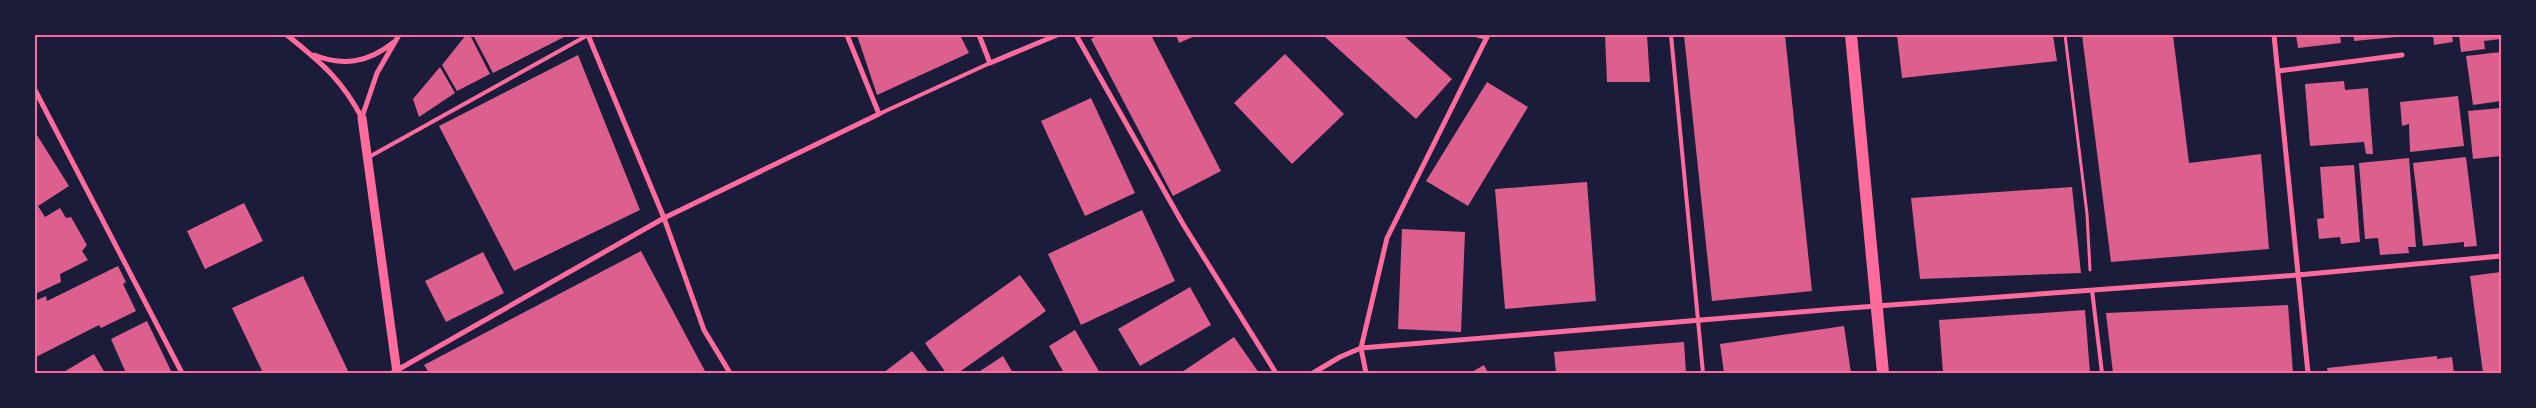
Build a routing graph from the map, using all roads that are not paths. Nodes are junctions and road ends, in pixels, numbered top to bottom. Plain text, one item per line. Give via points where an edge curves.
1 (287, 35) edge
2 (399, 35) edge
3 (588, 35) edge
4 (847, 35) edge
5 (979, 35) edge
6 (1057, 35) edge
7 (1076, 35) edge
8 (1476, 35) edge
9 (1671, 35) edge
10 (1851, 35) edge
11 (2274, 35) edge
12 (1488, 37) edge
13 (394, 42) junction
14 (309, 53) junction
15 (2402, 55) dead end
16 (990, 63) junction
17 (2278, 71) junction
18 (35, 90) edge
19 (879, 114) junction
20 (362, 118) junction
21 (368, 157) junction
22 (664, 218) junction
23 (2501, 256) edge
24 (2298, 275) junction
25 (2092, 290) junction
26 (1875, 306) junction
27 (1697, 321) junction
28 (1361, 348) junction
29 (396, 372) edge
30 (182, 373) edge
31 (730, 373) edge
32 (1276, 373) edge
33 (1313, 373) edge
34 (1366, 373) edge
35 (1703, 373) edge
36 (1883, 373) edge
37 (2102, 373) edge
38 (2308, 373) edge

1 - 14 street
2 - 13 street
3 - 21 lane
3 - 22 street
4 - 19 street
5 - 16 street
6 - 16 street
7 - 32 street via 1183,224
8 - 12 lane
9 - 27 lane
10 - 26 main road
11 - 17 street
12 - 28 street via 1387,238
13 - 14 street via 368,59 345,63
13 - 20 street via 377,73
14 - 20 street via 349,92
15 - 17 street
16 - 19 lane
17 - 24 street
18 - 30 street
19 - 22 street
20 - 21 street
21 - 29 street
22 - 29 street
22 - 31 street via 704,330
23 - 24 street
24 - 25 street
24 - 38 street
25 - 26 street
25 - 37 lane
26 - 27 street
26 - 36 main road
27 - 28 street
27 - 35 lane
28 - 33 street
28 - 34 street

